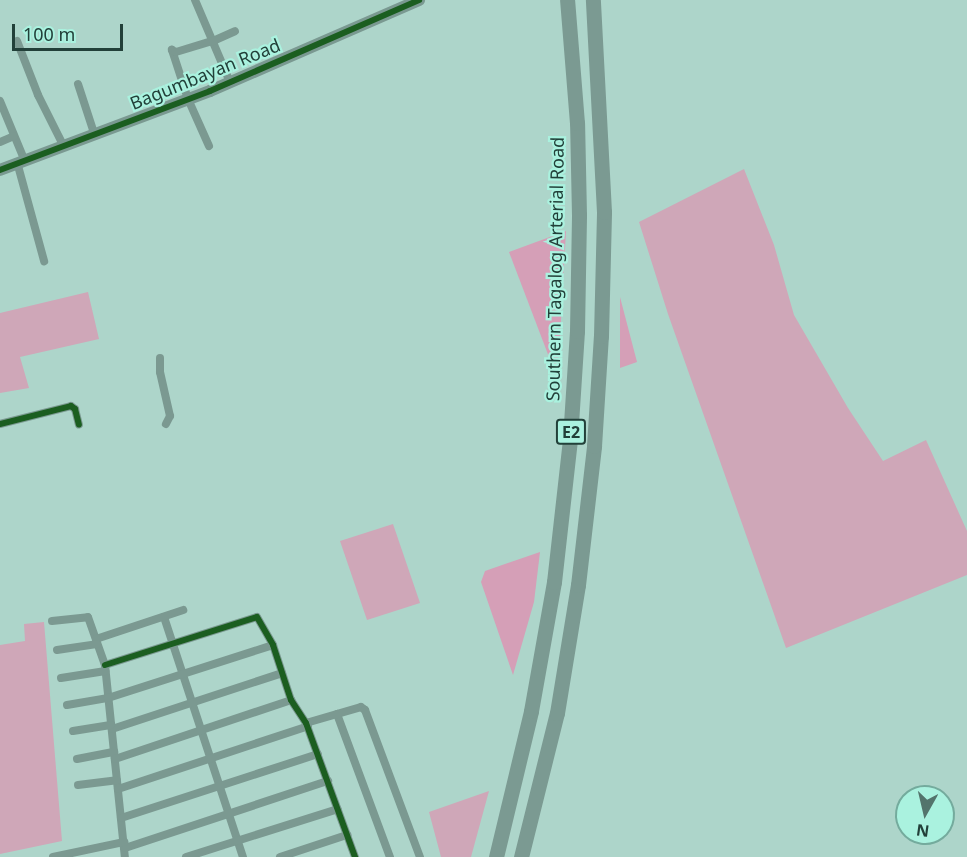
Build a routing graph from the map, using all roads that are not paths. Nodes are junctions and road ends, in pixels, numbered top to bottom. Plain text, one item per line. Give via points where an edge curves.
1 (195, 0) edge
2 (419, 0) edge
3 (567, 0) edge
4 (593, 0) edge
5 (235, 31) dead end
6 (17, 41) dead end
7 (213, 41) junction
8 (230, 82) junction
9 (78, 84) dead end
10 (188, 99) junction
11 (1, 106) edge
12 (94, 134) junction
13 (14, 136) junction
14 (0, 142) edge
15 (63, 145) junction
16 (209, 146) dead end
17 (21, 161) junction
18 (0, 170) edge
19 (44, 261) dead end
20 (160, 358) dead end
21 (0, 424) edge
22 (166, 424) dead end
23 (79, 425) dead end
24 (183, 610) dead end
25 (164, 617) junction
26 (52, 621) dead end
27 (96, 641) junction
28 (172, 643) junction
29 (273, 645) junction
30 (57, 650) dead end
31 (105, 668) junction
32 (282, 673) junction
33 (183, 674) junction
34 (61, 678) dead end
35 (108, 698) junction
36 (291, 700) junction
37 (192, 703) junction
38 (67, 705) dead end
39 (337, 714) junction
40 (307, 724) junction
41 (111, 727) junction
42 (201, 730) junction
43 (73, 731) dead end
44 (318, 754) junction
45 (115, 756) junction
46 (210, 758) junction
47 (77, 759) dead end
48 (328, 781) junction
49 (118, 784) junction
50 (78, 786) dead end
51 (219, 786) junction
52 (338, 809) junction
53 (229, 814) junction
54 (122, 818) junction
55 (347, 835) junction
56 (238, 841) junction
57 (125, 849) edge
58 (59, 856) edge
59 (186, 857) edge
60 (243, 857) edge
61 (280, 857) edge
62 (355, 857) edge
63 (390, 857) edge
64 (420, 857) edge
65 (496, 857) edge
66 (521, 857) edge

1 - 7 street
2 - 8 street, Bagumbayan Road
3 - 65 highway, Southern Tagalog Arterial Road / E2 via 577,123 579,215 570,439 554,582 531,711
4 - 66 highway, E2 via 603,212 594,446 578,585 556,713
5 - 7 street
6 - 15 street
7 - 8 street
7 - 10 street via 172,50
8 - 10 street, Bagumbayan Road
9 - 12 street
10 - 12 street, Bagumbayan Road
10 - 16 street
11 - 13 street
12 - 15 street, Bagumbayan Road
13 - 14 street
13 - 17 street
15 - 17 street, Bagumbayan Road
17 - 18 street, Bagumbayan Road
17 - 19 street
20 - 22 street via 170,416
21 - 23 street via 71,406
24 - 25 street
25 - 27 street
25 - 28 street
26 - 27 street via 88,617
27 - 30 street
27 - 31 street
28 - 29 street via 257,617
28 - 31 street
28 - 33 street
29 - 32 street
29 - 33 street
31 - 34 street
31 - 35 street
32 - 36 street
32 - 37 street
33 - 35 street
33 - 37 street
35 - 38 street
35 - 41 street
36 - 40 street
36 - 42 street
37 - 41 street
37 - 42 street
39 - 40 street
39 - 63 street
39 - 64 street via 361,707 365,710
40 - 44 street
40 - 46 street
41 - 43 street
41 - 45 street
42 - 45 street
42 - 46 street
44 - 48 street
44 - 51 street
45 - 47 street
45 - 49 street
46 - 49 street
46 - 51 street
48 - 52 street
48 - 53 street
49 - 50 street
49 - 54 street
51 - 53 street
51 - 54 street
52 - 55 street
52 - 56 street
53 - 56 street
53 - 57 street
54 - 57 street
55 - 61 street
55 - 62 street
56 - 59 street
56 - 60 street
57 - 58 street

